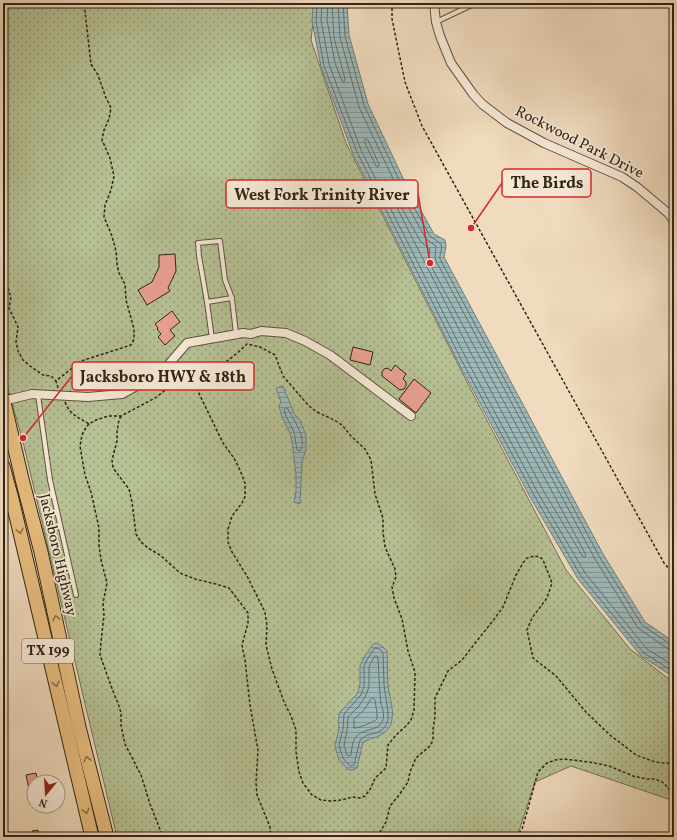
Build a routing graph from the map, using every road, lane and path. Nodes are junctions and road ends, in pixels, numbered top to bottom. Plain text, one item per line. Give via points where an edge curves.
1 (84, 3) edge
2 (392, 3) edge
3 (434, 3) edge
4 (476, 3) edge
5 (436, 22) junction
6 (674, 221) edge
7 (3, 279) edge
8 (232, 298) junction
9 (207, 302) junction
10 (236, 334) junction
11 (212, 338) junction
12 (191, 377) junction
13 (56, 381) junction
14 (38, 394) junction
15 (61, 396) junction
16 (3, 400) edge
17 (121, 416) junction
18 (411, 416) dead end
19 (89, 424) junction
20 (3, 466) edge
21 (674, 575) edge
22 (76, 594) dead end
23 (76, 712) junction
24 (63, 714) junction
25 (674, 764) edge
26 (674, 796) edge
27 (92, 837) edge
28 (107, 837) edge
29 (163, 837) edge
30 (271, 837) edge
31 (377, 837) edge
32 (516, 837) edge

1 - 13 path via 91,64 111,108 102,140 114,176 104,217 125,284 134,339 131,345 81,361
2 - 21 path via 392,19 405,82 422,126 664,563
3 - 5 street, Rockwood Park Drive
4 - 5 lane
5 - 6 street, Rockwood Park Drive via 451,63 482,104 507,123 544,143 637,186
7 - 13 path via 11,298 9,308 18,327 18,351 30,366
8 - 9 lane
8 - 9 lane via 225,280 220,241 198,243
8 - 10 lane
9 - 11 lane
10 - 11 street
10 - 18 street via 261,331 286,334 305,341 330,355
11 - 15 street via 187,343 162,372 122,394
12 - 12 path via 245,483 245,497 232,516 228,542 265,612 266,645 272,669 296,730 297,758 303,783 312,795 321,800 365,796 375,778 386,768 388,745 411,720 414,710 415,672 394,598 392,587 396,577 395,569 385,547 383,518 375,494 371,460 365,449 342,424 309,406 283,376 275,356 260,347 248,344 226,362 204,374
12 - 17 path via 172,385 155,398
13 - 15 path
14 - 15 street
14 - 16 street
14 - 22 lane via 50,480
15 - 19 path via 68,410
23 -> 16 main road, Jacksboro Highway / TX 199 via 41,552
17 - 19 path via 108,416
17 - 30 path via 112,460 113,468 129,489 136,534 141,542 180,573 229,588 248,612 242,645 258,750 257,795 270,827
19 - 29 path via 82,435 80,446 99,528 101,560 107,583 103,603 100,655 119,708 125,744 141,775
20 -> 24 main road, Jacksboro Highway / TX 199
23 - 24 main road
28 -> 23 main road, Jacksboro Highway / TX 199
24 -> 27 main road, Jacksboro Highway / TX 199
25 - 31 path via 655,762 636,755 610,735 586,712 556,676 533,658 527,630 532,618 547,598 552,583 543,560 534,556 527,558 523,563 503,607 495,618 462,660 448,671 435,698 431,744 416,758 408,782 390,806 386,822
26 - 32 path via 664,783 655,779 633,776 609,766 589,762 555,760 547,763 538,772 522,829

